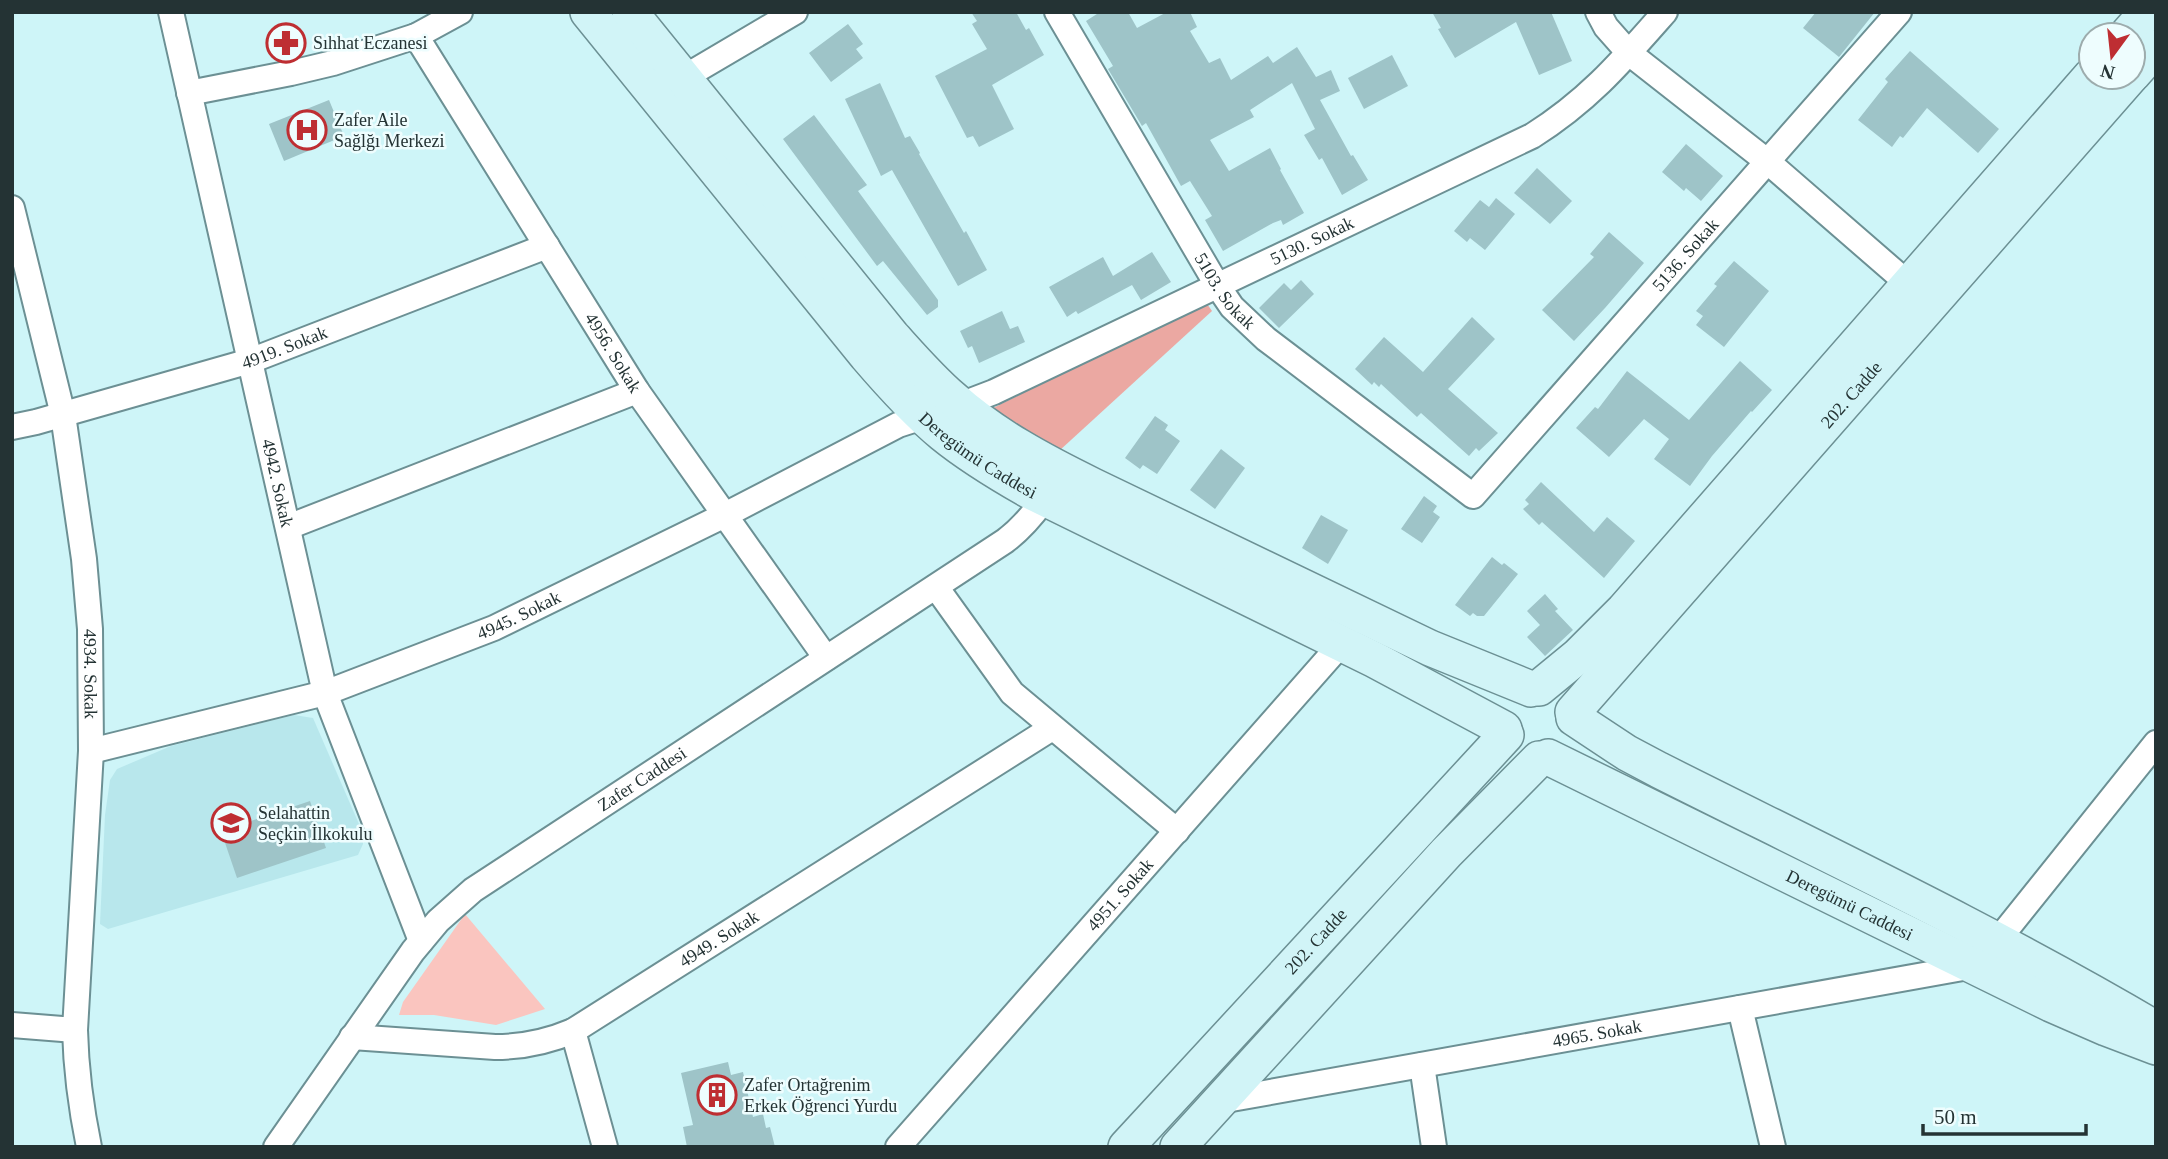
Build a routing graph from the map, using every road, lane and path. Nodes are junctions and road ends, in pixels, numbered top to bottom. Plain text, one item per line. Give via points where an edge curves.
1 (171, 12) edge
2 (460, 12) edge
3 (588, 12) edge
4 (630, 12) edge
5 (795, 12) edge
6 (1057, 12) edge
7 (1598, 12) edge
8 (1665, 12) edge
9 (1899, 12) edge
10 (416, 36) junction
11 (1629, 53) junction
12 (683, 78) junction
13 (2079, 91) edge
14 (2117, 91) edge
15 (189, 93) junction
16 (1768, 162) junction
17 (12, 208) edge
18 (547, 246) junction
19 (1217, 285) junction
20 (1920, 294) junction
21 (250, 361) junction
22 (637, 391) junction
23 (960, 405) junction
24 (63, 415) junction
25 (923, 415) junction
26 (12, 427) edge
27 (1054, 485) junction
28 (1473, 496) joint
29 (725, 515) junction
30 (288, 527) junction
31 (936, 587) junction
32 (1341, 644) junction
33 (826, 658) junction
34 (1535, 689) junction
35 (325, 693) junction
36 (1573, 715) junction
37 (1052, 728) junction
38 (1505, 732) junction
39 (2156, 743) edge
40 (92, 751) junction
41 (1543, 758) junction
42 (1177, 831) junction
43 (1998, 940) junction
44 (421, 942) junction
45 (1974, 966) junction
46 (1741, 1008) junction
47 (12, 1025) edge
48 (2156, 1029) edge
49 (75, 1030) junction
50 (573, 1031) junction
51 (352, 1037) junction
52 (2156, 1047) edge
53 (1422, 1065) junction
54 (1220, 1101) junction
55 (89, 1147) edge
56 (276, 1147) edge
57 (605, 1147) edge
58 (898, 1147) edge
59 (1126, 1147) edge
60 (1178, 1147) edge
61 (1434, 1147) edge
62 (1773, 1147) edge

1 - 15 street, 4942. Sokak
2 - 10 street
3 - 25 main road, Deregümü Caddesi via 867,356
4 - 12 main road, Deregümü Caddesi
5 - 12 street
6 - 19 street, 5103. Sokak
7 - 11 street
8 - 11 street, 5130. Sokak
9 - 16 street, 5136. Sokak
10 - 15 street via 291,74
10 - 18 street, 4956. Sokak
11 - 16 street
11 - 19 street, 5130. Sokak via 1587,97 1532,136
12 - 23 main road, Deregümü Caddesi via 892,336
13 - 20 main road, 202. Cadde
14 - 20 main road, 202. Cadde
15 - 21 street, 4942. Sokak
16 - 20 street
16 - 28 street, 5136. Sokak
17 - 24 street, 4934. Sokak
18 - 21 street, 4919. Sokak
18 - 22 street, 4956. Sokak
19 - 23 street, 5130. Sokak
19 - 28 street, 5103. Sokak via 1232,307 1266,339
20 - 34 main road, 202. Cadde via 1624,610 1578,656
20 - 36 main road, 202. Cadde
21 - 24 street, 4919. Sokak
21 - 30 street, 4942. Sokak
22 - 29 street, 4956. Sokak
22 - 30 street
23 - 25 street, 5130. Sokak
23 - 27 main road, Deregümü Caddesi via 1009,440
24 - 26 street, 4919. Sokak
24 - 40 street, 4934. Sokak via 85,573
25 - 27 main road, Deregümü Caddesi via 1002,475
25 - 29 street, 4945. Sokak
27 - 31 street, Zafer Caddesi via 1021,529
27 - 32 main road, Deregümü Caddesi
27 - 34 main road, Deregümü Caddesi
29 - 33 street, 4956. Sokak
29 - 35 street, 4945. Sokak via 494,628
30 - 35 street, 4942. Sokak
31 - 33 street, Zafer Caddesi
31 - 37 street via 1012,693
32 - 38 main road, Deregümü Caddesi
32 - 42 street, 4951. Sokak
33 - 44 street, Zafer Caddesi via 473,890
34 - 36 main road via 1559,694
34 - 38 main road via 1516,697 1508,707
35 - 40 street, 4945. Sokak
35 - 44 street, 4942. Sokak
36 - 41 main road via 1571,739 1564,749
36 - 43 main road, Deregümü Caddesi via 1659,770
37 - 42 street
37 - 50 street, 4949. Sokak
38 - 41 main road via 1518,752
38 - 59 main road, 202. Cadde
39 - 43 street
40 - 49 street, 4934. Sokak
41 - 45 main road, Deregümü Caddesi
41 - 54 main road via 1446,853
42 - 58 street, 4951. Sokak
43 - 48 main road, Deregümü Caddesi
44 - 51 street, Zafer Caddesi
45 - 46 street, 4965. Sokak
45 - 52 main road, Deregümü Caddesi via 2073,1014
46 - 53 street, 4965. Sokak
46 - 62 street
47 - 49 street
49 - 55 street, 4934. Sokak via 79,1095
50 - 51 street, 4949. Sokak via 516,1047
50 - 57 street
51 - 56 street, Zafer Caddesi
53 - 54 street, 4965. Sokak
53 - 61 street
54 - 60 main road

